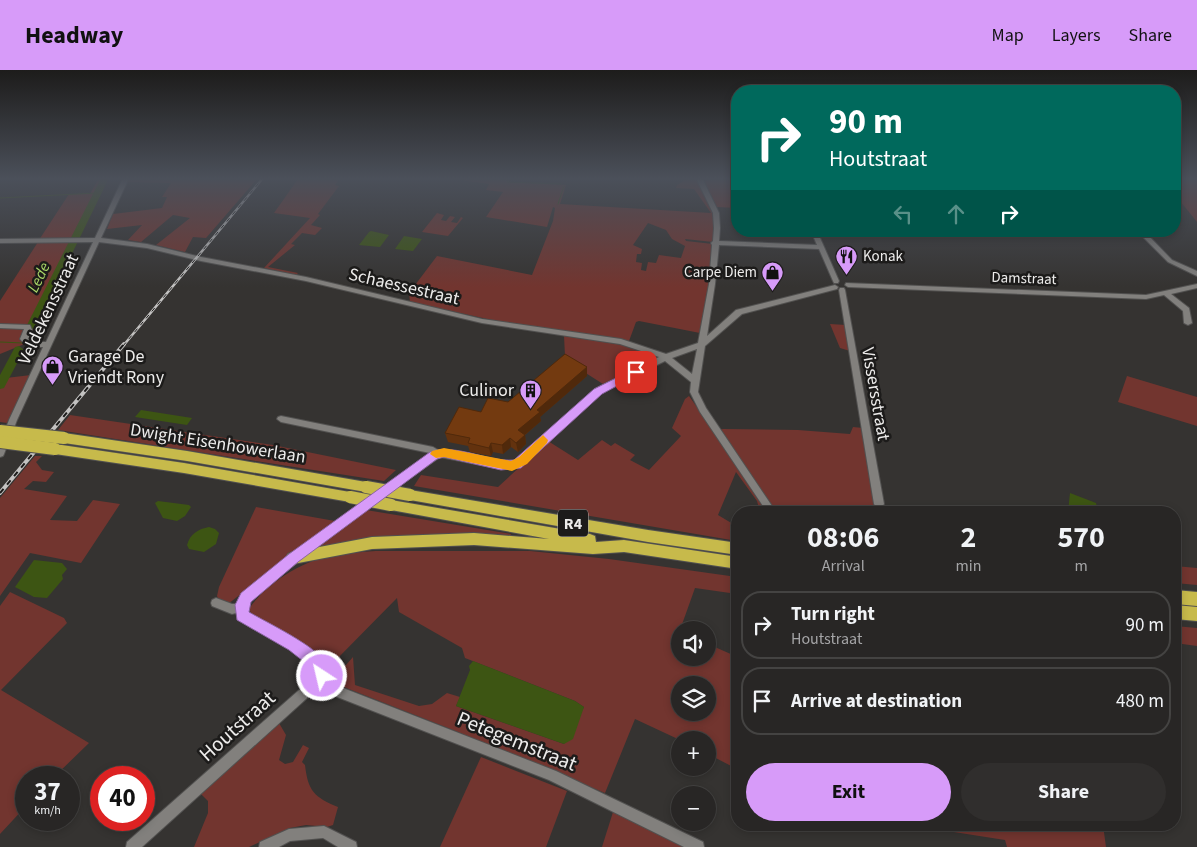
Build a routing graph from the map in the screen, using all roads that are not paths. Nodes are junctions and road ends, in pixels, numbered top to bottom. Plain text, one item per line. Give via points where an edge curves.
1 (110, 214) edge
2 (716, 214) edge
3 (817, 237) edge
4 (1146, 237) edge
5 (98, 240) junction
6 (0, 241) edge
7 (714, 243) junction
8 (821, 247) junction
9 (1197, 274) edge
10 (840, 286) junction
11 (1197, 286) edge
12 (1167, 294) junction
13 (1188, 323) dead end
14 (0, 326) edge
15 (48, 344) junction
16 (702, 344) junction
17 (666, 357) junction
18 (695, 381) junction
19 (281, 419) dead end
20 (0, 431) edge
21 (0, 442) edge
22 (0, 454) edge
23 (436, 454) junction
24 (879, 504) dead end
25 (768, 506) edge
26 (624, 546) junction
27 (731, 548) edge
28 (293, 558) junction
29 (731, 562) edge
30 (1181, 598) edge
31 (1197, 599) edge
32 (216, 603) dead end
33 (241, 608) junction
34 (317, 682) junction
35 (132, 847) edge
36 (264, 847) edge
37 (351, 847) edge
38 (698, 847) edge

1 - 5 street, Veldekensstraat
2 - 7 street
3 - 8 street, Vissersstraat
4 - 9 street via 1170,261
5 - 6 street
5 - 15 street, Veldekensstraat
5 - 17 street, Schaessestraat via 147,246 306,279 489,322 621,342
7 - 8 street
7 - 16 street via 712,284 701,334
8 - 10 street, Vissersstraat
10 - 12 street, Damstraat via 1127,296
10 - 16 street via 746,309 733,316
10 - 24 street, Vissersstraat
11 - 12 street, Damstraat
12 - 13 street via 1186,310
14 - 15 street via 27,327 26,342
15 - 22 street, Veldekensstraat
16 - 17 street
16 - 18 street
17 - 18 street, Schaessestraat
17 - 23 street via 598,391 516,464 507,466 447,453
18 - 25 street via 696,399
19 - 23 street via 433,450
20 - 27 highway, Dwight Eisenhowerlaan / R4, bridge via 187,456
21 - 26 highway, Dwight Eisenhowerlaan / R4, bridge via 184,468
23 - 28 street
26 - 28 highway via 593,548 509,540 434,539 361,544
26 - 29 highway, R4
28 - 33 street via 246,598
30 - 31 highway
32 - 33 street
33 - 34 street via 246,619 294,645 320,665 322,676
34 - 35 street, Houtstraat
34 - 38 street, Petegemstraat via 552,775
36 - 37 street via 289,835 324,832

